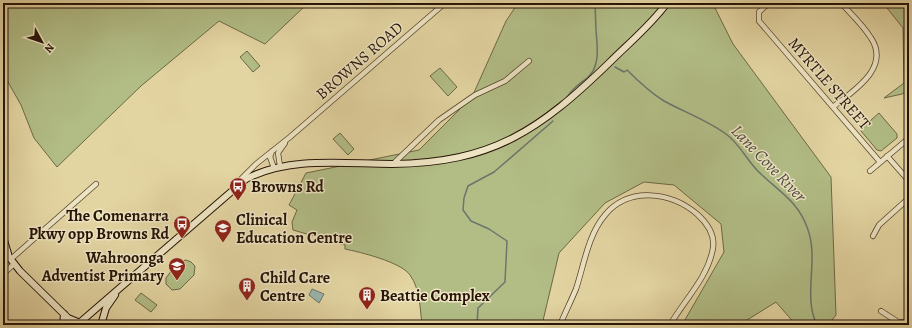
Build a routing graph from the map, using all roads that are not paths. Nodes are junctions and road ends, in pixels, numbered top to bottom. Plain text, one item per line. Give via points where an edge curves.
1 (445, 3) edge
2 (667, 3) edge
3 (769, 3) edge
4 (841, 3) edge
5 (529, 61) dead end
6 (833, 108) junction
7 (290, 137) junction
8 (909, 138) edge
9 (273, 150) junction
10 (888, 156) junction
11 (880, 162) junction
12 (393, 164) junction
13 (277, 167) junction
14 (870, 171) dead end
15 (909, 181) edge
16 (96, 184) dead end
17 (229, 192) junction
18 (909, 198) edge
19 (873, 236) dead end
20 (3, 237) edge
21 (3, 253) edge
22 (11, 260) junction
23 (3, 274) edge
24 (122, 286) junction
25 (881, 311) dead end
26 (64, 314) junction
27 (909, 322) edge
28 (81, 324) edge
29 (63, 325) edge
30 (101, 325) edge
31 (560, 325) edge
32 (670, 325) edge

1 - 7 street, BROWNS ROAD
2 - 12 main road via 649,24 567,102 521,135 461,158
3 - 6 street, MYRTLE STREET via 759,12 759,22
4 - 6 street via 871,38 876,47 877,58 871,74
5 - 12 street via 505,81 475,95 439,120
6 - 11 street, MYRTLE STREET
7 - 9 street, BROWNS ROAD
7 - 13 street, BROWNS ROAD via 278,153
8 - 10 street
9 - 13 street via 270,157
9 - 17 street, BROWNS ROAD
10 - 11 street
10 - 15 street
11 - 14 street
12 - 13 main road via 315,164
13 - 17 main road via 258,172
16 - 22 street
17 - 24 main road
18 - 19 street via 879,225
20 - 22 main road
21 - 22 main road
22 - 23 street
22 - 26 main road
24 - 28 main road
24 - 30 main road via 106,308
25 - 27 street via 898,322
26 - 28 main road
26 - 29 main road
31 - 32 street via 576,289 598,225 605,214 623,200 644,195 663,196 681,203 706,223 712,237 713,247 709,264

